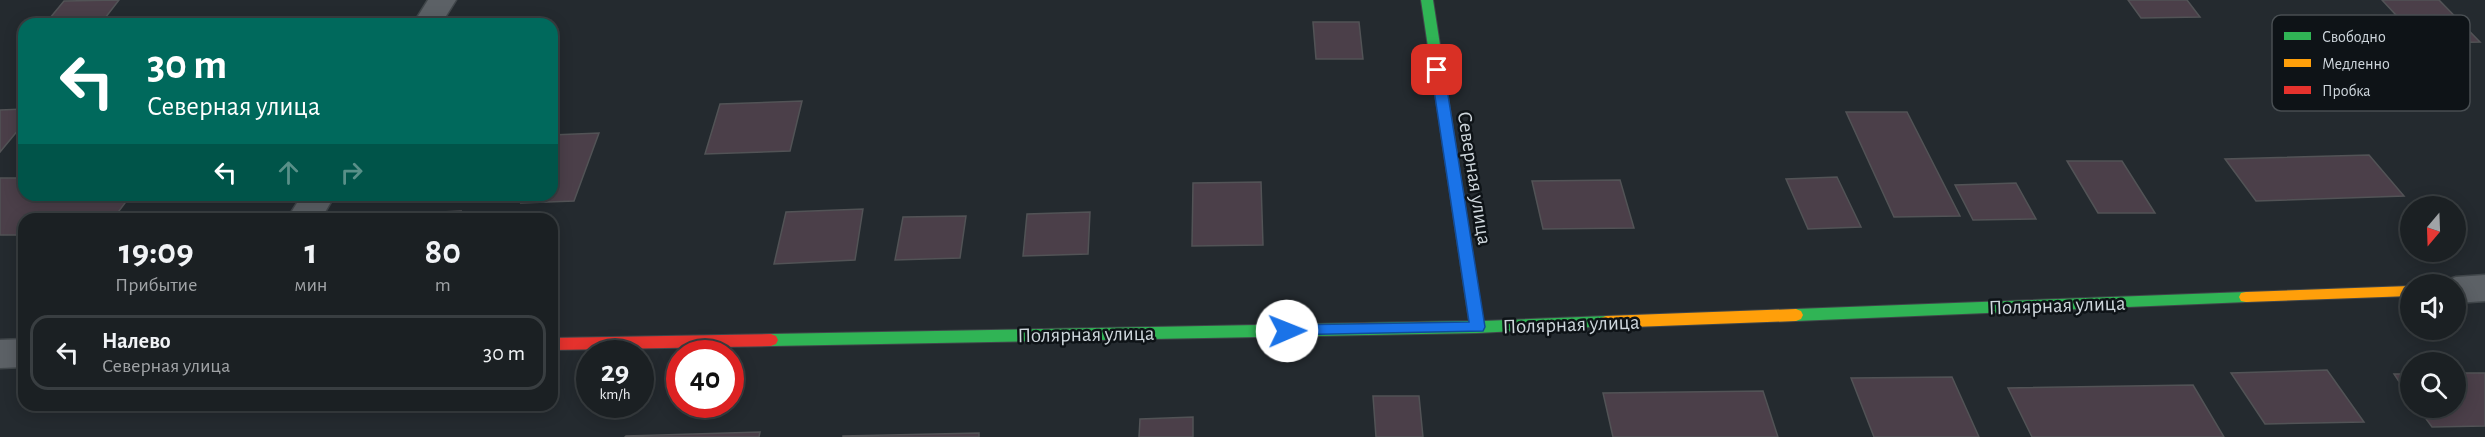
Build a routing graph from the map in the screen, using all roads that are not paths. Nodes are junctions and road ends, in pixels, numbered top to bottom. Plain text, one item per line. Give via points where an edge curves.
1 (442, 0) edge
2 (1426, 0) edge
3 (431, 18) edge
4 (2485, 288) edge
5 (2466, 289) edge
6 (2400, 291) edge
7 (1477, 327) junction
8 (558, 344) edge
9 (18, 353) edge
10 (0, 354) edge

1 - 3 street
2 - 7 street, Северная улица
4 - 5 street
6 - 7 street, Полярная улица
7 - 8 street, Полярная улица
9 - 10 street

